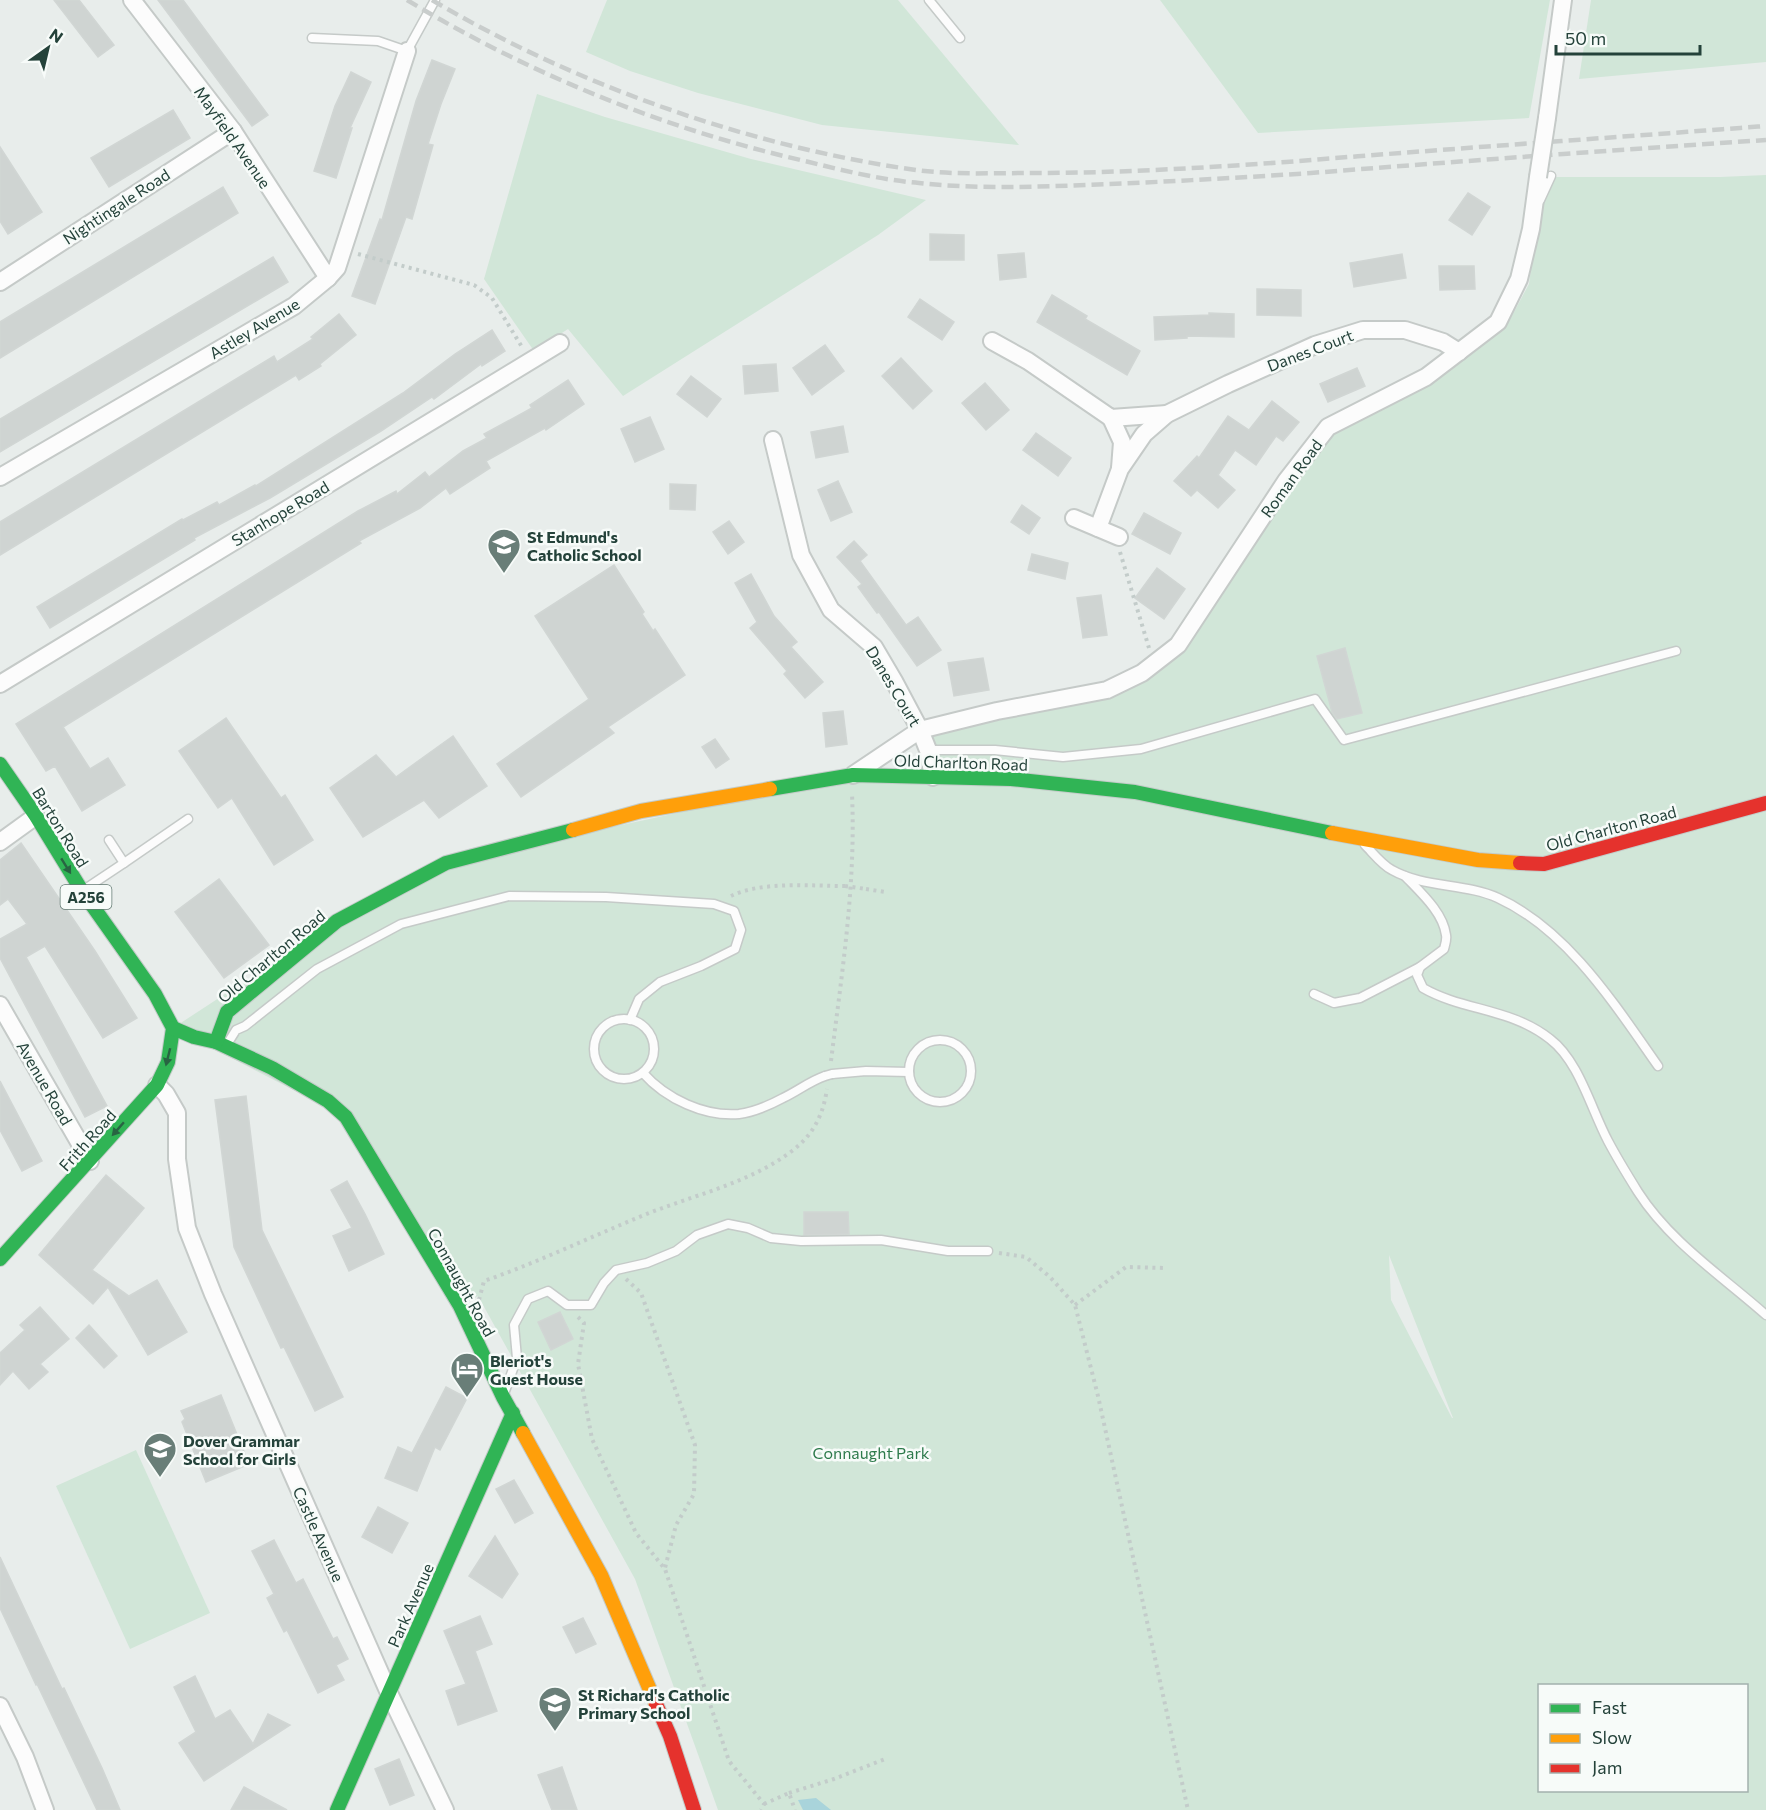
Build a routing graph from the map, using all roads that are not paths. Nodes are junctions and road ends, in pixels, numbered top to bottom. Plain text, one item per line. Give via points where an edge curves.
1 (132, 0) edge
2 (435, 0) edge
3 (929, 0) edge
4 (1563, 0) edge
5 (312, 38) dead end
6 (960, 38) dead end
7 (407, 51) junction
8 (233, 131) junction
9 (2, 278) edge
10 (328, 278) junction
11 (992, 341) dead end
12 (560, 343) dead end
13 (1459, 352) junction
14 (1167, 414) junction
15 (1111, 418) junction
16 (773, 440) dead end
17 (1120, 469) junction
18 (0, 477) edge
19 (1074, 518) dead end
20 (1098, 528) junction
21 (1119, 537) road end
22 (1676, 651) dead end
23 (0, 684) edge
24 (920, 730) junction
25 (928, 750) junction
26 (0, 764) edge
27 (933, 777) junction
28 (853, 783) junction
29 (1766, 803) edge
30 (36, 816) junction
31 (188, 819) dead end
32 (1356, 837) junction
33 (109, 840) dead end
34 (0, 842) edge
35 (124, 863) junction
36 (1405, 876) junction
37 (82, 891) junction
38 (1420, 967) junction
39 (1314, 994) dead end
40 (0, 1005) edge
41 (630, 1020) junction
42 (173, 1028) junction
43 (221, 1044) junction
44 (1658, 1066) dead end
45 (909, 1072) junction
46 (643, 1073) junction
47 (157, 1085) junction
48 (90, 1161) junction
49 (988, 1251) road end
50 (0, 1259) edge
51 (1766, 1315) edge
52 (503, 1397) junction
53 (513, 1413) junction
54 (389, 1693) junction
55 (0, 1706) edge
56 (45, 1810) edge
57 (336, 1810) edge
58 (445, 1810) edge
59 (694, 1810) edge

1 - 8 street, Mayfield Avenue
2 - 7 lane
3 - 6 lane
4 - 13 street, Roman Road, bridge via 1546,118 1544,177 1519,279 1498,322
5 - 7 lane via 378,41
7 - 10 street, Astley Avenue via 337,268
8 - 9 street, Nightingale Road
8 - 10 street, Mayfield Avenue
10 - 18 street, Astley Avenue via 294,306
11 - 15 street
12 - 23 street, Stanhope Road
13 - 14 street, Danes Court via 1443,342 1405,330 1363,330 1277,361
13 - 24 street, Roman Road via 1426,377 1328,427 1286,481 1178,645 1142,673 1107,690
14 - 15 street, Danes Court
14 - 17 street, Danes Court via 1144,434
15 - 17 street, Danes Court via 1122,442
16 - 24 street, Danes Court via 801,555 831,610 874,647
17 - 20 street, Danes Court
19 - 20 street
20 - 21 street
22 - 25 lane via 1344,740 1315,699 1141,749 1063,757 995,750
24 - 25 street, Danes Court
24 - 28 street, Roman Road
25 - 27 street, Danes Court
26 - 30 street, Barton Road / A256
27 - 28 street, Old Charlton Road
27 - 32 street, Old Charlton Road via 1011,779 1135,792
28 - 43 street, Old Charlton Road via 641,811 446,864 337,921 227,1012
29 - 32 street, Old Charlton Road via 1544,864 1478,860
30 - 34 street
30 -> 37 street, Barton Road / A256
31 - 35 lane
32 - 36 lane via 1390,869
33 - 35 lane
35 - 37 lane
36 - 38 lane via 1431,905 1447,937 1444,950
36 - 44 lane via 1497,898 1533,919 1599,982
37 - 42 street, Barton Road / A256 via 155,994
38 - 39 lane via 1360,998 1334,1003
38 - 51 lane via 1417,975 1423,988 1517,1019 1560,1048 1608,1141 1661,1224
40 - 48 street, Avenue Road
41 - 43 lane via 639,999 660,982 735,949 741,930 734,911 714,904 509,896 401,924 317,969
41 - 46 lane via 640,1023 652,1038 654,1057
41 - 46 lane via 621,1019 603,1028 594,1046 595,1056 599,1066 614,1078 624,1080
42 - 43 street, Connaught Road
42 -> 47 street, Frith Road via 168,1062
43 - 52 street, Connaught Road via 272,1068 328,1101 346,1117 460,1306
45 - 45 lane via 915,1053 931,1041 951,1041 971,1063 969,1084 955,1099 924,1098 916,1091
45 - 46 lane via 866,1071 828,1078 738,1114 687,1105 666,1095
47 -> 48 street, Frith Road
47 - 54 street, Castle Avenue via 177,1113 177,1159 187,1228
48 - 50 street, Frith Road
49 - 52 lane via 948,1251 881,1240 771,1238 728,1224 697,1235 657,1259 616,1270 591,1305 567,1305 548,1291 528,1299 514,1325 517,1358
52 - 53 street, Connaught Road
53 - 54 street, Park Avenue
53 - 59 street, Connaught Road via 601,1575 670,1736
54 - 57 street, Park Avenue
54 - 58 street, Castle Avenue
55 - 56 street

